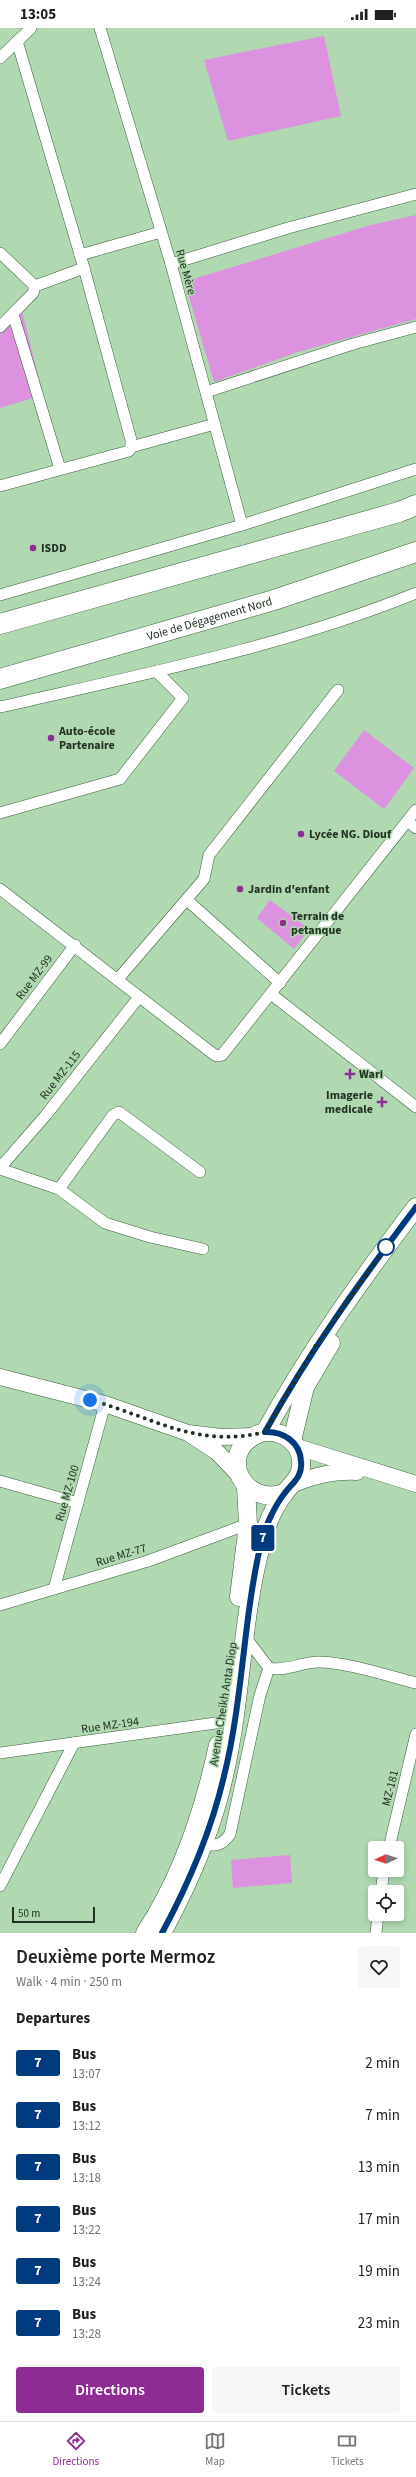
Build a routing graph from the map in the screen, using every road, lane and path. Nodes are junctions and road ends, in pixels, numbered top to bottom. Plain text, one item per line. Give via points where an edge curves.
1 (30, 28) edge
2 (100, 28) edge
3 (17, 41) junction
4 (0, 58) edge
5 (416, 194) edge
6 (161, 232) junction
7 (0, 252) edge
8 (80, 255) junction
9 (171, 264) junction
10 (84, 268) junction
11 (35, 286) junction
12 (13, 314) junction
13 (0, 327) edge
14 (416, 328) edge
15 (206, 392) junction
16 (215, 424) junction
17 (131, 446) junction
18 (60, 469) junction
19 (416, 469) edge
20 (0, 486) edge
21 (410, 508) edge
22 (242, 525) junction
23 (415, 552) edge
24 (416, 593) edge
25 (0, 595) edge
26 (0, 624) edge
27 (156, 671) junction
28 (0, 679) edge
29 (338, 690) dead end
30 (0, 707) edge
31 (416, 810) edge
32 (0, 813) edge
33 (412, 825) edge
34 (0, 889) edge
35 (187, 900) junction
36 (75, 945) junction
37 (118, 979) junction
38 (280, 983) junction
39 (271, 994) junction
40 (139, 996) junction
41 (0, 1044) edge
42 (416, 1107) edge
43 (0, 1168) edge
44 (200, 1172) dead end
45 (59, 1189) junction
46 (416, 1207) edge
47 (416, 1226) edge
48 (203, 1249) dead end
49 (0, 1377) edge
50 (105, 1404) junction
51 (188, 1434) junction
52 (259, 1434) junction
53 (294, 1444) junction
54 (374, 1473) junction
55 (0, 1481) edge
56 (243, 1481) junction
57 (416, 1484) edge
58 (290, 1488) junction
59 (78, 1502) junction
60 (248, 1524) junction
61 (54, 1589) junction
62 (0, 1605) edge
63 (246, 1638) junction
64 (269, 1668) junction
65 (416, 1683) edge
66 (223, 1722) junction
67 (416, 1734) edge
68 (74, 1743) junction
69 (0, 1753) edge
70 (411, 1782) edge
71 (391, 1841) edge
72 (204, 1845) junction
73 (0, 1886) edge
74 (377, 1921) edge
75 (145, 1933) edge
76 (162, 1933) edge
77 (376, 1933) edge

1 - 3 street
2 - 6 street, Rue Mère
3 - 4 street
3 - 8 street
5 - 9 street via 288,228
6 - 8 street
6 - 9 street, Rue Mère
7 - 11 street
8 - 10 street
9 - 15 street, Rue Mère
10 - 11 street
10 - 17 street
11 - 12 street via 33,293
12 - 13 street
12 - 18 street
14 - 15 street via 353,344
15 - 16 street, Rue Mère
16 - 17 street
16 - 22 street, Rue Mère
17 - 18 street via 129,451
18 - 20 street
19 - 22 street
21 - 26 highway
22 - 25 street
23 - 28 highway, Voie de Dégagement Nord via 274,600
24 - 27 street via 379,608 271,641
27 - 30 street
27 - 32 street via 183,698 120,779
29 - 35 street via 209,855 204,879
31 - 33 street
33 - 38 street
34 - 36 street
35 - 37 street
35 - 38 street
36 - 37 street
36 - 41 street, Rue MZ-99
37 - 40 street
38 - 39 street
39 - 40 street via 222,1055 217,1056
39 - 42 street
40 - 43 street, Rue MZ-115 via 46,1115
43 - 45 street
44 - 45 street via 119,1112 113,1115
45 - 48 street via 105,1223
46 - 52 main road via 332,1321
47 - 53 main road via 352,1310 305,1386
49 - 50 street
50 - 51 street
50 - 59 street, Rue MZ-100
51 - 52 street via 221,1437
51 - 56 street via 217,1452
52 - 53 main road via 280,1433
52 - 56 main road via 246,1442 239,1454 237,1467
53 - 54 street
53 - 58 main road via 302,1461
54 - 57 street
54 - 58 street via 340,1471 321,1474
55 - 59 street
56 - 58 main road via 260,1495 268,1496
56 - 60 main road, Avenue Cheikh Anta Diop
58 - 63 main road, Avenue Cheikh Anta Diop via 272,1514 262,1541
59 - 61 street, Rue MZ-100
60 - 61 street, Rue MZ-77 via 148,1562
60 - 66 main road, Avenue Cheikh Anta Diop
61 - 62 street, Rue MZ-77
63 - 64 street
63 - 72 main road, Avenue Cheikh Anta Diop via 224,1776
64 - 65 street via 279,1669 305,1663 328,1662
64 - 72 street via 260,1695 230,1834 220,1844
66 - 68 street, Rue MZ-194
66 - 75 main road, Avenue Cheikh Anta Diop via 212,1773 188,1848 165,1898
67 - 70 street, MZ-181
68 - 69 street, Rue MZ-194
68 - 73 street
70 - 71 street, MZ-181
72 - 76 main road, Avenue Cheikh Anta Diop via 184,1892
74 - 77 street

